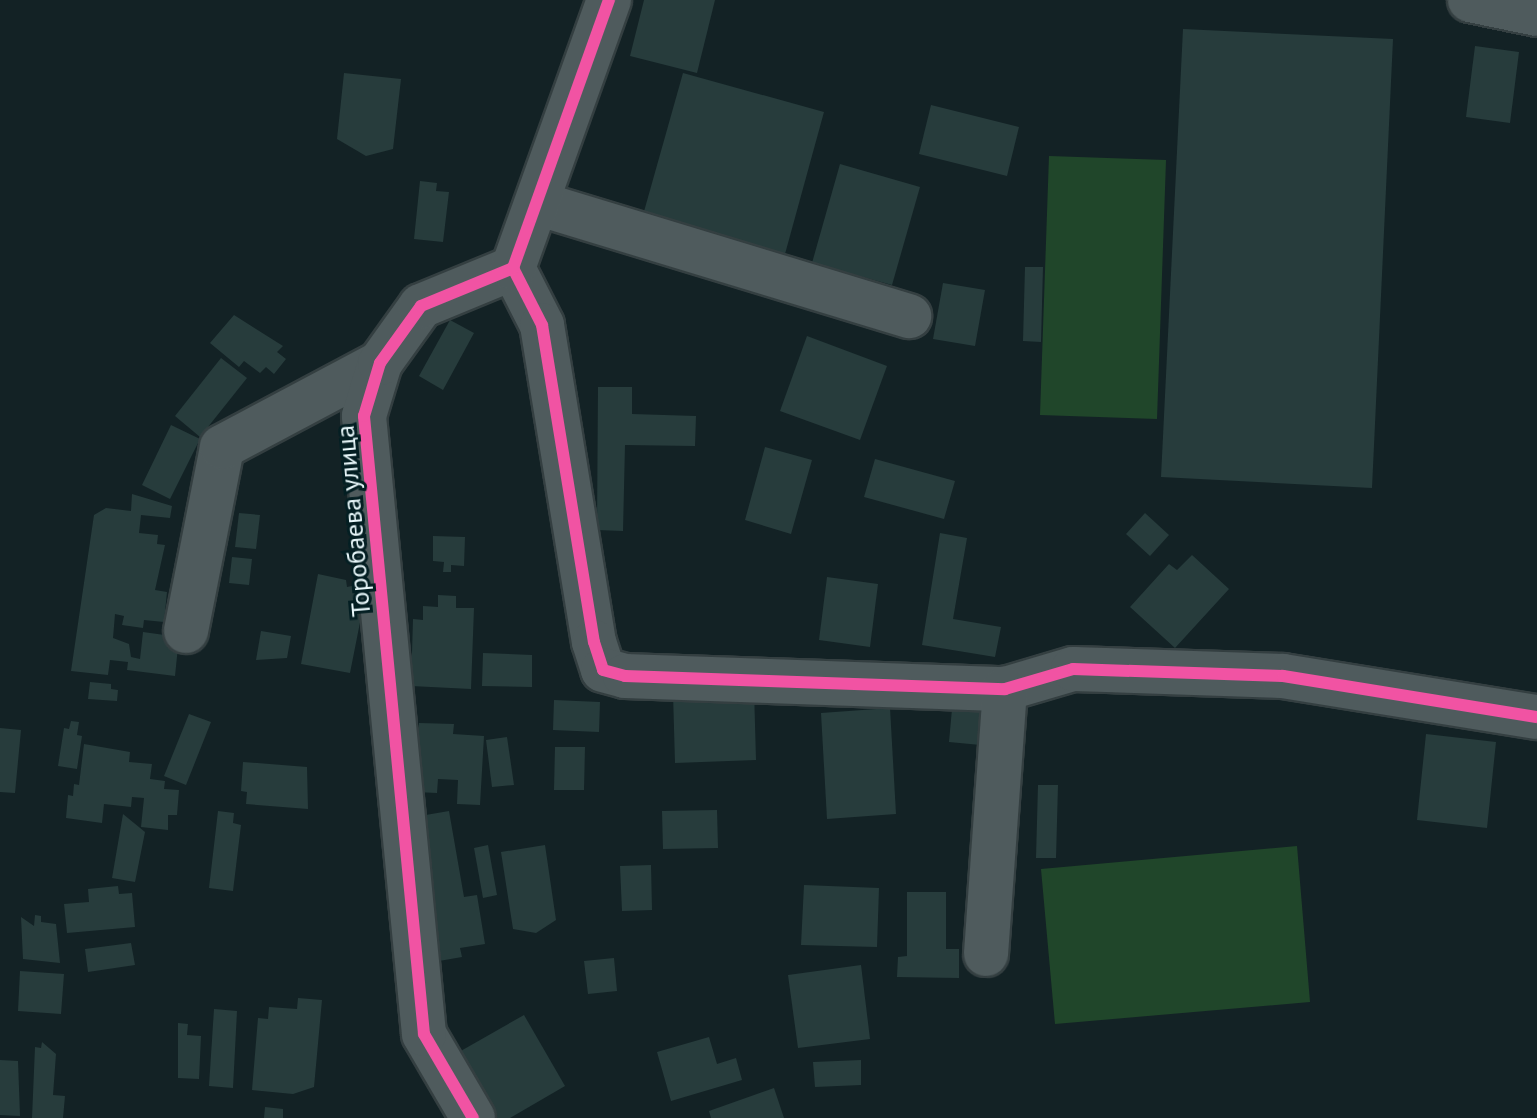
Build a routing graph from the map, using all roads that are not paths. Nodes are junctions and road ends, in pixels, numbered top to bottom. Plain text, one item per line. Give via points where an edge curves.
1 (609, 0) edge
2 (1470, 0) edge
3 (1537, 14) edge
4 (540, 204) junction
5 (513, 268) junction
6 (909, 316) dead end
7 (380, 363) junction
8 (186, 631) dead end
9 (1005, 689) junction
10 (1537, 717) edge
11 (986, 954) dead end
12 (473, 1118) edge

1 - 4 street
2 - 3 street
4 - 5 street
4 - 6 street
5 - 7 street, Торобаева улица via 421,306
5 - 9 street via 542,325 603,670 625,676
7 - 8 street via 222,447
7 - 12 street, Торобаева улица via 364,416 424,1034
9 - 10 street via 1073,669 1283,676
9 - 11 street

